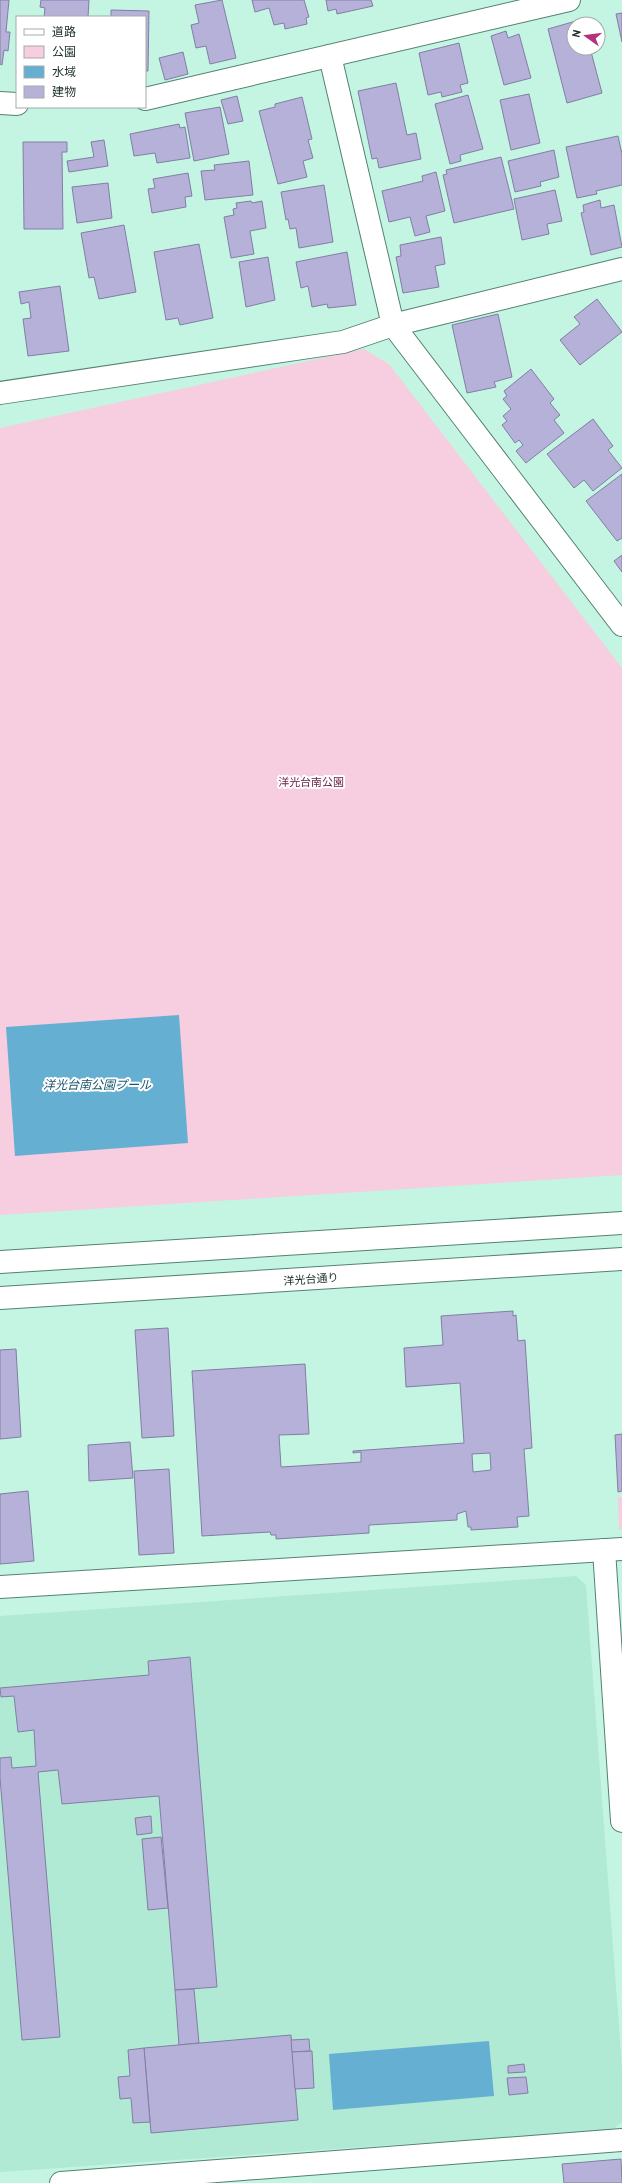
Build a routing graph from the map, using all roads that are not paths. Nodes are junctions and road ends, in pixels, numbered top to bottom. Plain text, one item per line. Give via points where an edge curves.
1 (569, 0) edge
2 (330, 56) junction
3 (146, 99) edge
4 (0, 104) edge
5 (16, 104) edge
6 (622, 269) edge
7 (394, 325) junction
8 (0, 393) edge
9 (622, 625) edge
10 (622, 1223) edge
11 (622, 1259) edge
12 (0, 1262) edge
13 (0, 1298) edge
14 (613, 1550) edge
15 (0, 1587) edge
16 (622, 1821) edge
17 (622, 2140) edge
18 (61, 2183) edge

1 - 2 street
2 - 3 street
2 - 7 street
4 - 5 street
6 - 7 street
7 - 8 street via 343,342
7 - 9 street
10 - 12 street
11 - 13 street, 洋光台通り
14 - 15 street
14 - 16 street
17 - 18 street

